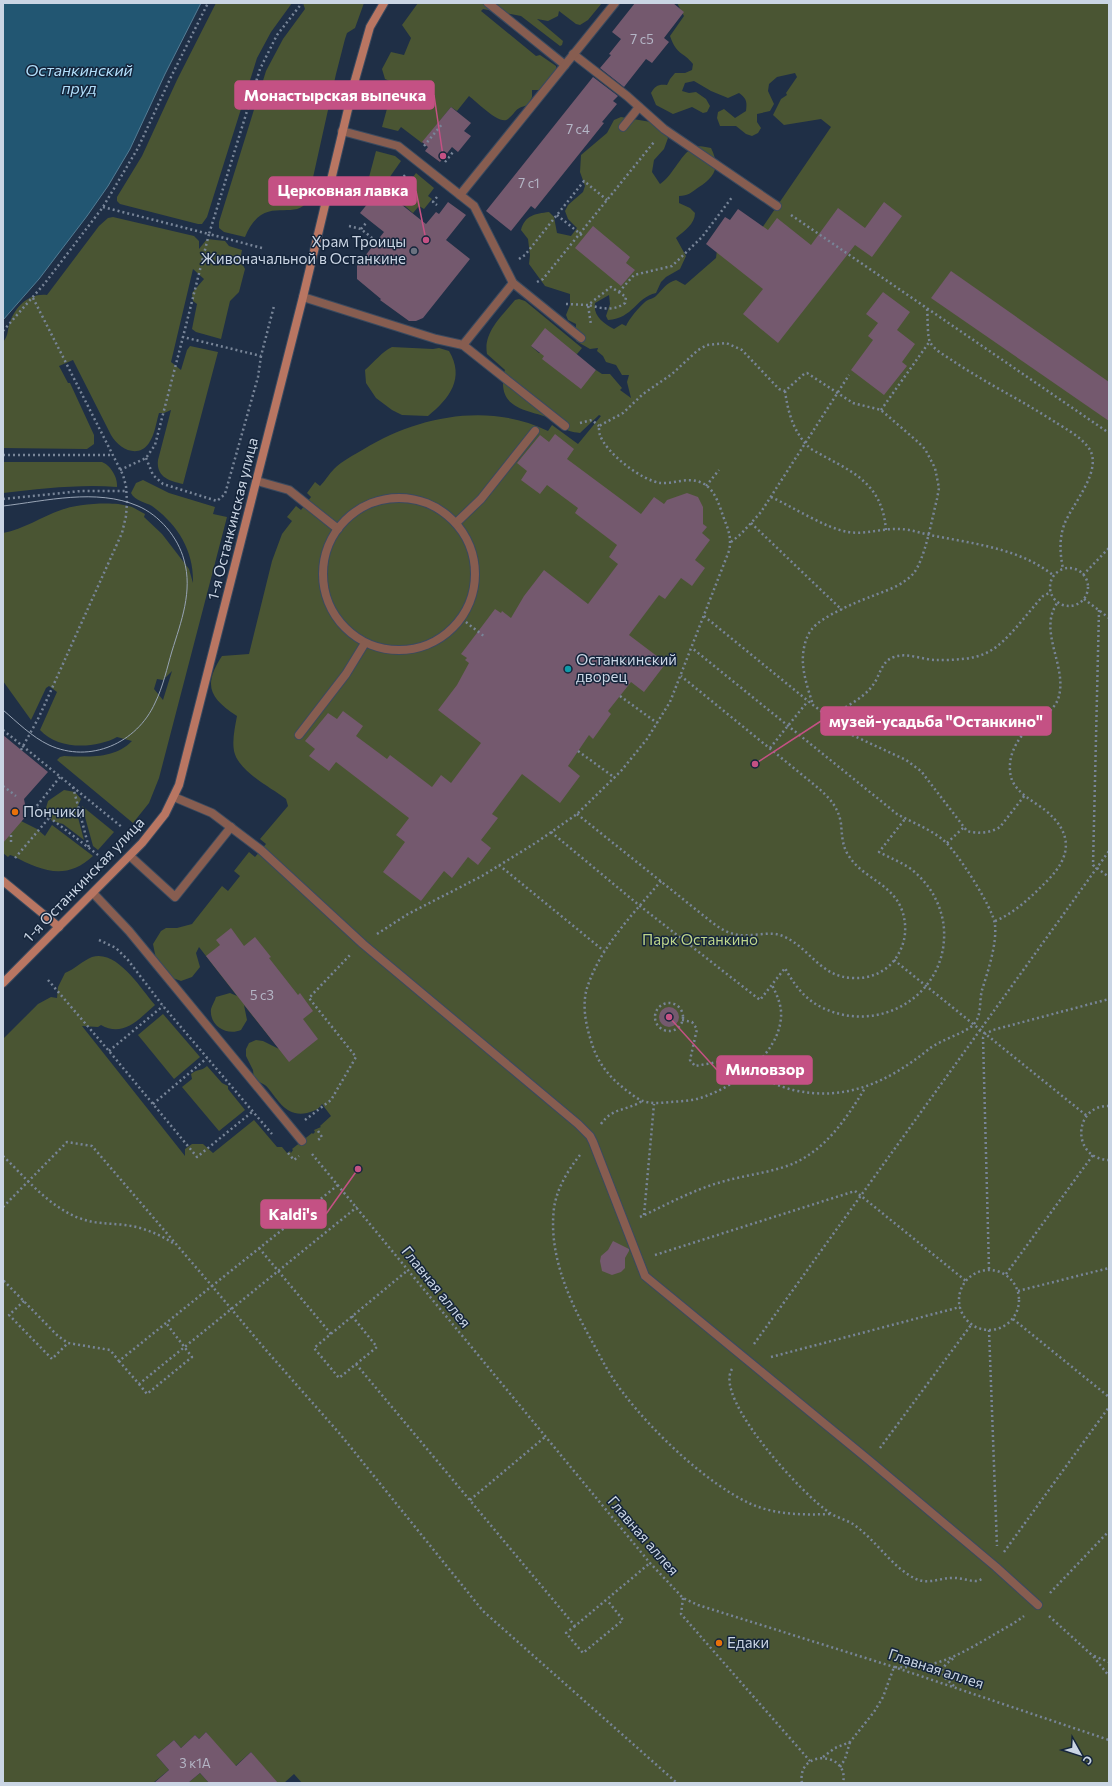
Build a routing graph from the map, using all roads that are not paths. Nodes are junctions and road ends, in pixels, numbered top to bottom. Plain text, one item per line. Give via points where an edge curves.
1 (384, 3) edge
2 (488, 3) edge
3 (615, 3) edge
4 (573, 54) junction
5 (565, 65) junction
6 (639, 107) junction
7 (623, 127) dead end
8 (342, 131) junction
9 (460, 195) junction
10 (776, 206) road end
11 (516, 285) junction
12 (303, 297) junction
13 (581, 338) dead end
14 (463, 345) junction
15 (565, 426) dead end
16 (534, 431) dead end
17 (257, 481) junction
18 (456, 523) junction
19 (338, 529) junction
20 (365, 643) junction
21 (299, 735) dead end
22 (174, 797) junction
23 (231, 826) junction
24 (130, 856) junction
25 (3, 880) edge
26 (93, 893) junction
27 (59, 927) junction
28 (3, 983) edge
29 (302, 1141) road end
30 (1038, 1605) road end

1 - 8 street, 1-я Останкинская улица via 370,27
2 - 5 lane
3 - 4 lane
4 - 5 lane
4 - 6 lane
5 - 9 lane
6 - 7 lane
6 - 10 lane via 664,129
8 - 9 lane via 398,146
8 - 12 street, 1-я Останкинская улица
9 - 11 lane via 474,206
11 - 13 lane
11 - 14 lane
12 - 14 lane via 436,339
12 - 17 street, 1-я Останкинская улица
14 - 15 lane
16 - 18 lane via 481,499
17 - 19 lane via 289,490
17 - 22 street, 1-я Останкинская улица
18 - 19 lane via 434,506 398,498 386,499 364,507 349,517
18 - 20 lane via 472,550 476,574 472,597 462,619 435,642 412,650 388,650
19 - 20 lane via 326,552 324,587 331,610 338,620
20 - 21 lane via 346,674
22 - 23 lane via 212,813
22 - 24 street, 1-я Останкинская улица via 155,829
23 - 24 lane via 175,897
23 - 30 lane via 261,850 363,944 591,1139 645,1276 996,1564
24 - 26 street, 1-я Останкинская улица
25 - 27 street
26 - 27 street, 1-я Останкинская улица
26 - 29 lane via 129,931
27 - 28 street, 1-я Останкинская улица

